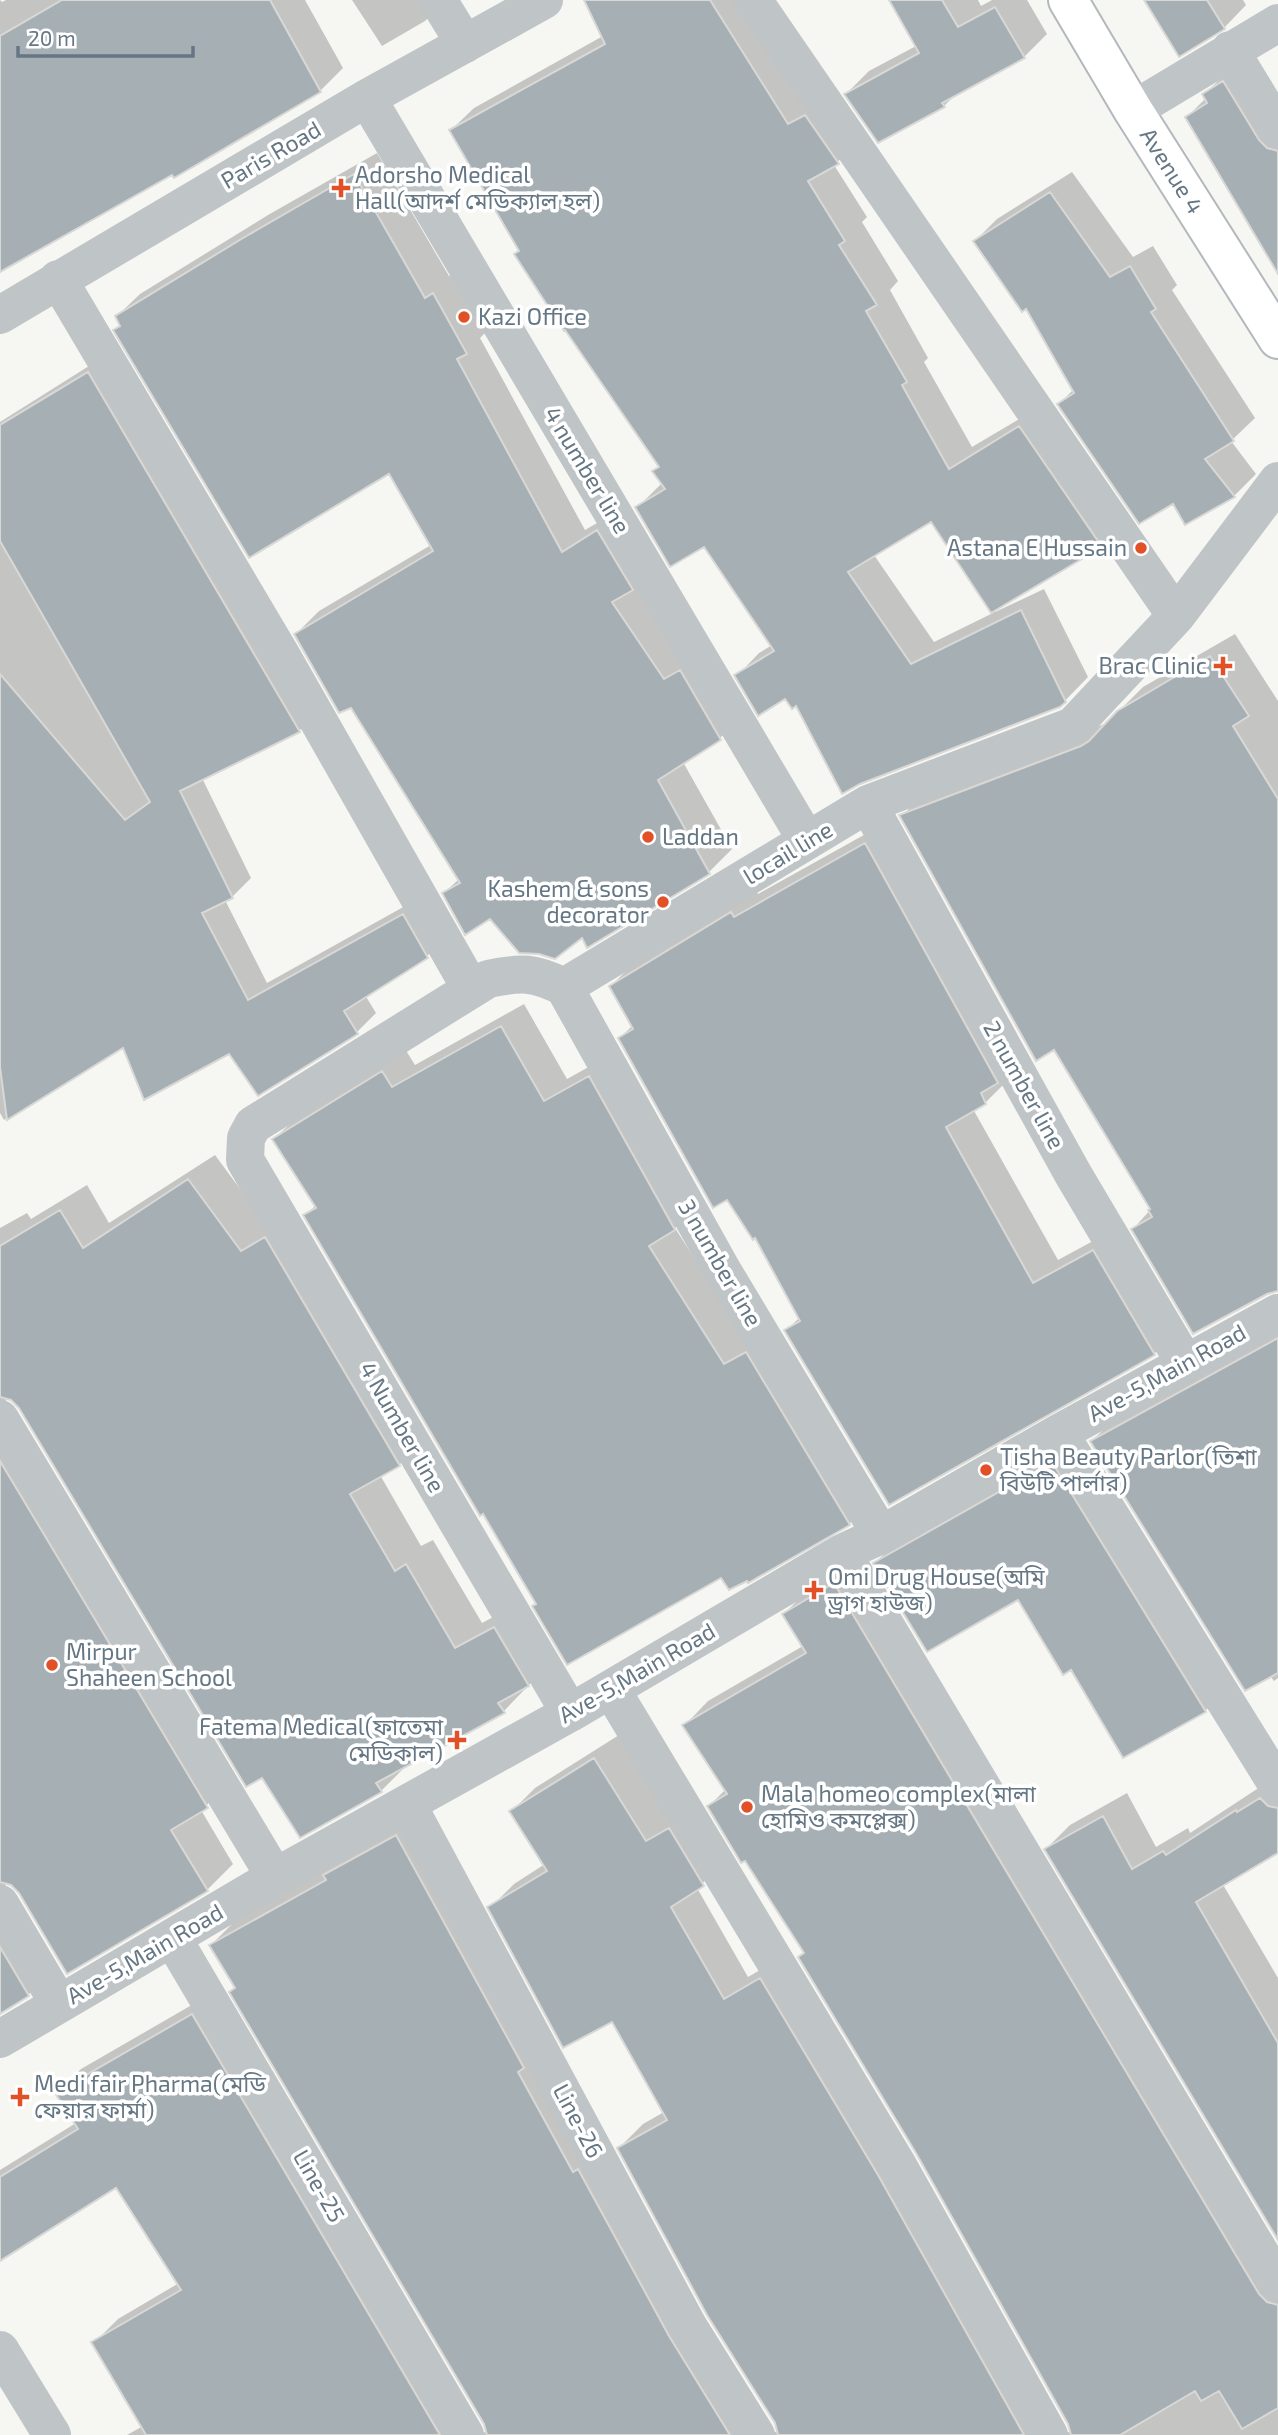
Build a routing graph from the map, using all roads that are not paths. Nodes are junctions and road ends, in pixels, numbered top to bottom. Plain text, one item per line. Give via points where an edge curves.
1 (438, 0) edge
2 (544, 0) edge
3 (753, 0) edge
4 (1068, 0) edge
5 (1278, 23) edge
6 (465, 44) junction
7 (1230, 50) junction
8 (367, 98) junction
9 (1133, 110) junction
10 (1278, 129) edge
11 (58, 279) junction
12 (0, 315) edge
13 (1278, 339) edge
14 (1278, 481) edge
15 (1176, 616) junction
16 (868, 804) junction
17 (807, 841) junction
18 (564, 987) junction
19 (471, 989) junction
20 (1278, 1313) edge
21 (1185, 1363) junction
22 (0, 1419) edge
23 (1059, 1433) junction
24 (881, 1535) junction
25 (842, 1553) junction
26 (611, 1689) junction
27 (570, 1713) junction
28 (1278, 1786) edge
29 (407, 1804) junction
30 (275, 1877) junction
31 (0, 1904) edge
32 (173, 1939) junction
33 (59, 2004) junction
34 (0, 2039) edge
35 (1278, 2283) edge
36 (0, 2350) edge
37 (52, 2435) edge
38 (465, 2435) edge
39 (755, 2435) edge
40 (1049, 2435) edge

1 - 6 street
2 - 6 street, Paris Road
3 - 15 street
4 - 9 street, Avenue 4
5 - 7 street
6 - 8 street, Paris Road
7 - 9 street
7 - 10 street
8 - 11 street, Paris Road
8 - 17 street, 4 number line
9 - 13 street, Avenue 4
11 - 12 street, Paris Road
11 - 19 street via 281,655
14 - 15 street, locail line
15 - 16 street, locail line via 1073,726
16 - 17 street, locail line
16 - 21 street, 2 number line via 1073,1174
17 - 18 street, locail line
18 - 19 street via 541,975 518,972 488,979
18 - 24 street, 3 number line via 722,1270
19 - 27 street, 4 Number line via 253,1125 246,1139 245,1160
20 - 21 street, Ave-5,Main Road
21 - 23 street, Ave-5,Main Road
22 - 30 street
23 - 24 street, Ave-5,Main Road
23 - 28 street
24 - 25 street, Ave-5,Main Road
25 - 26 street, Ave-5,Main Road
25 - 35 street
26 - 27 street, Ave-5,Main Road
26 - 40 street via 897,2164
27 - 29 street, Ave-5,Main Road
29 - 30 street, Ave-5,Main Road
29 - 39 street, Line-26 via 688,2326
30 - 32 street, Ave-5,Main Road
31 - 33 street
32 - 33 street, Ave-5,Main Road
32 - 38 street, Line-25
33 - 34 street, Ave-5,Main Road
36 - 37 street

